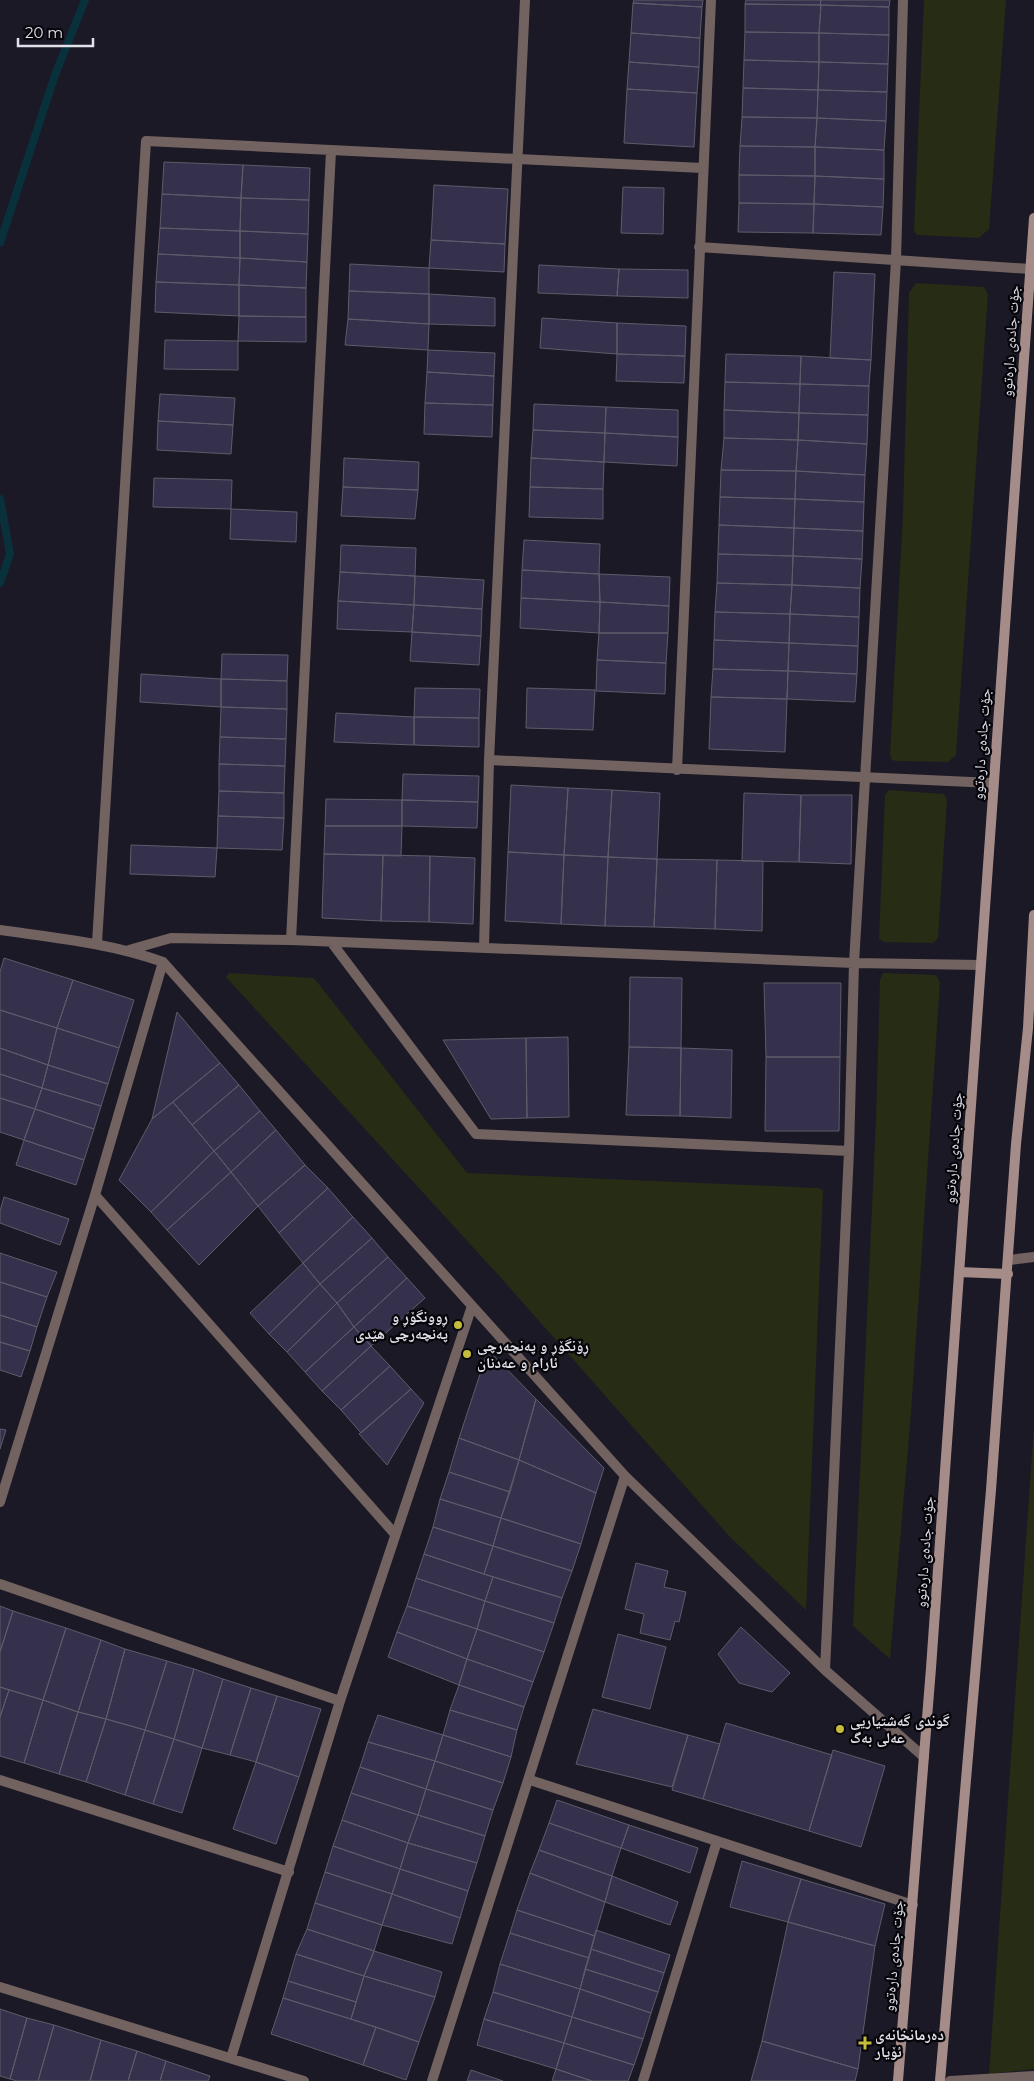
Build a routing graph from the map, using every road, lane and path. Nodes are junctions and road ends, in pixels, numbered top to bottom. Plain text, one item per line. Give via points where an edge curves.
1 (525, 0) edge
2 (711, 0) edge
3 (903, 0) edge
4 (331, 152) junction
5 (516, 160) junction
6 (702, 168) junction
7 (1034, 218) edge
8 (699, 247) junction
9 (896, 260) junction
10 (1030, 269) junction
11 (489, 760) junction
12 (677, 770) junction
13 (867, 777) junction
14 (993, 783) junction
15 (1034, 915) edge
16 (0, 930) edge
17 (291, 940) junction
18 (97, 943) junction
19 (332, 943) junction
20 (484, 948) junction
21 (129, 950) junction
22 (163, 962) junction
23 (854, 963) junction
24 (981, 965) junction
25 (1031, 1027) edge
26 (1029, 1066) edge
27 (849, 1151) junction
28 (94, 1195) junction
29 (1034, 1257) edge
30 (1009, 1260) junction
31 (959, 1272) junction
32 (1008, 1274) junction
33 (472, 1306) junction
34 (625, 1476) junction
35 (0, 1502) edge
36 (394, 1533) junction
37 (0, 1584) edge
38 (824, 1670) junction
39 (340, 1701) junction
40 (924, 1757) junction
41 (0, 1780) edge
42 (530, 1780) junction
43 (717, 1841) junction
44 (289, 1872) junction
45 (914, 1905) junction
46 (0, 1987) edge
47 (231, 2058) junction
48 (1034, 2076) edge
49 (304, 2081) edge
50 (432, 2081) edge
51 (643, 2081) edge
52 (898, 2081) edge
53 (940, 2081) edge
54 (950, 2081) edge

1 - 5 street
2 - 6 street
3 - 9 street
4 - 5 street
4 - 17 street
4 - 18 street via 146,141
5 - 6 street
5 - 11 street
6 - 8 street
7 - 10 main road, جۆت جادەی دارەتوو
8 - 9 street
8 - 12 street
9 - 10 street
9 - 13 street
10 - 14 main road, جۆت جادەی دارەتوو
11 - 12 street
11 - 20 street
12 - 13 street
13 - 14 street
13 - 23 street
14 - 24 main road, جۆت جادەی دارەتوو
15 - 25 main road
16 - 18 street
17 - 19 street
17 - 21 street via 171,938
18 - 21 street
19 - 20 street
19 - 27 street via 476,1134
20 - 23 street
21 - 22 street
22 - 28 street
22 - 33 street
23 - 24 street
23 - 27 street
24 - 31 main road, جۆت جادەی دارەتوو
25 - 26 main road
26 - 30 main road
27 - 38 street
28 - 35 street
28 - 36 street
29 - 30 street
30 - 32 main road
31 - 32 main road
31 - 40 main road, جۆت جادەی دارەتوو
32 - 53 main road
33 - 34 street
33 - 36 street
34 - 38 street
34 - 42 street
36 - 39 street
37 - 39 street
38 - 40 street
39 - 44 street
40 - 45 main road, جۆت جادەی دارەتوو
41 - 44 street
42 - 43 street
42 - 50 street
43 - 45 street
43 - 51 street
44 - 47 street
45 - 52 main road, جۆت جادەی دارەتوو
46 - 47 street
47 - 49 street
48 - 54 street

